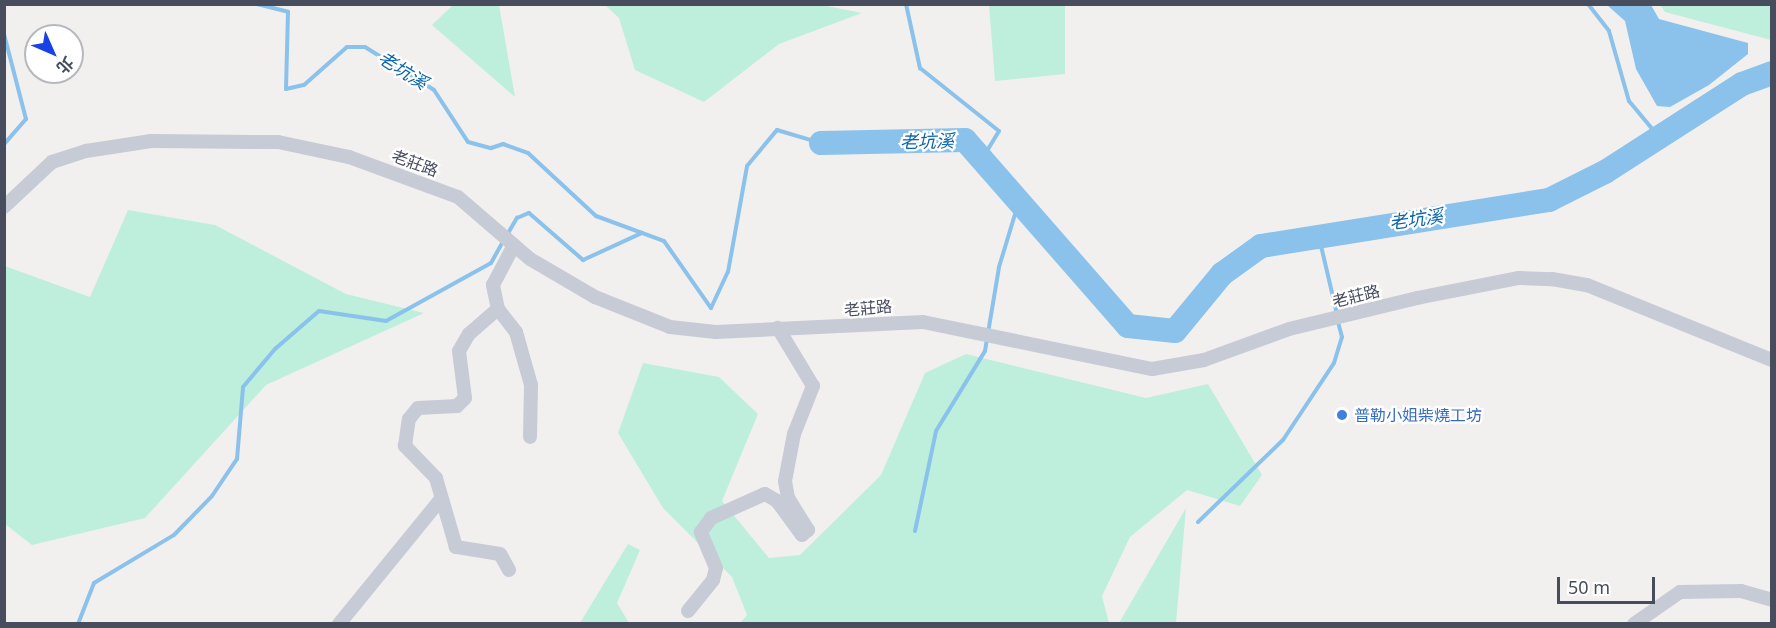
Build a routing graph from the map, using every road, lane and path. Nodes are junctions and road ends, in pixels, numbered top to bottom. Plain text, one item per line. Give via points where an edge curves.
1 (4, 207) edge
2 (508, 240) junction
3 (498, 309) junction
4 (778, 328) junction
5 (1772, 360) edge
6 (530, 437) dead end
7 (441, 499) junction
8 (509, 570) dead end
9 (1772, 600) edge
10 (688, 611) dead end
11 (339, 624) edge
12 (1634, 624) edge

1 - 2 street, 老莊路 via 52,162 86,151 151,141 278,142 349,157 459,197
2 - 3 street via 493,285
2 - 4 street, 老莊路 via 530,260 634,315 716,332
3 - 6 street via 516,332 531,385
3 - 7 street via 469,334 459,351 465,398 458,406 418,408 409,419 409,456 436,478
4 - 5 street, 老莊路 via 923,322 1152,369 1204,360 1347,315 1519,278 1552,279 1587,285
4 - 10 street via 813,386 794,434 785,481 788,498 808,530 802,535 777,501 765,494 711,518 702,532 716,568
7 - 8 street via 456,547 500,554
7 - 11 street
9 - 12 street via 1741,591 1680,592

